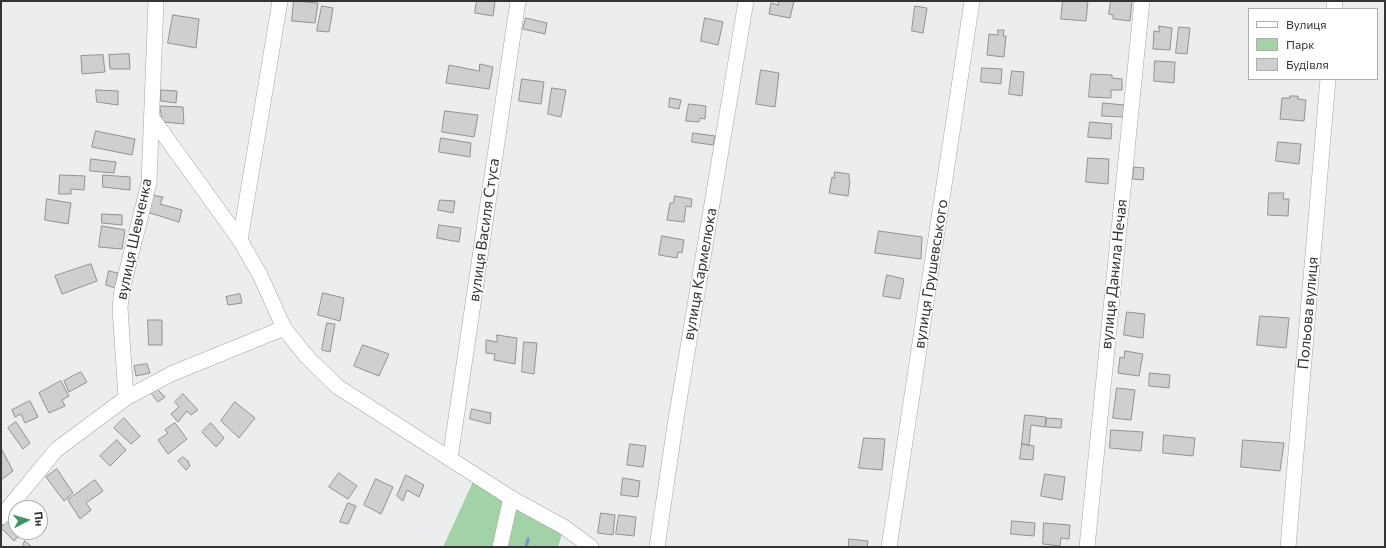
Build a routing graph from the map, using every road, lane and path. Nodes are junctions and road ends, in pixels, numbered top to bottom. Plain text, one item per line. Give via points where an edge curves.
1 (156, 1) edge
2 (280, 1) edge
3 (518, 1) edge
4 (746, 1) edge
5 (972, 1) edge
6 (1142, 1) edge
7 (1328, 80) edge
8 (152, 118) junction
9 (240, 240) junction
10 (284, 328) junction
11 (126, 398) junction
12 (450, 459) junction
13 (511, 498) junction
14 (1, 517) edge
15 (500, 547) edge
16 (591, 547) edge
17 (657, 547) edge
18 (889, 547) edge
19 (1087, 547) edge
20 (1288, 547) edge

1 - 8 street, вулиця Шевченка
2 - 9 street
3 - 12 street, вулиця Василя Стуса
4 - 17 street, вулиця Кармелюка
5 - 18 street, вулиця Грушевського
6 - 19 street, вулиця Данила Нечая
7 - 20 street, Польова вулиця
8 - 9 street
8 - 11 street, вулиця Шевченка via 149,183 122,290 120,308
9 - 10 street via 260,275
10 - 11 street via 171,374
10 - 12 street via 307,357 338,387
11 - 14 street via 56,450
12 - 13 street
13 - 15 street
13 - 16 street via 564,527

